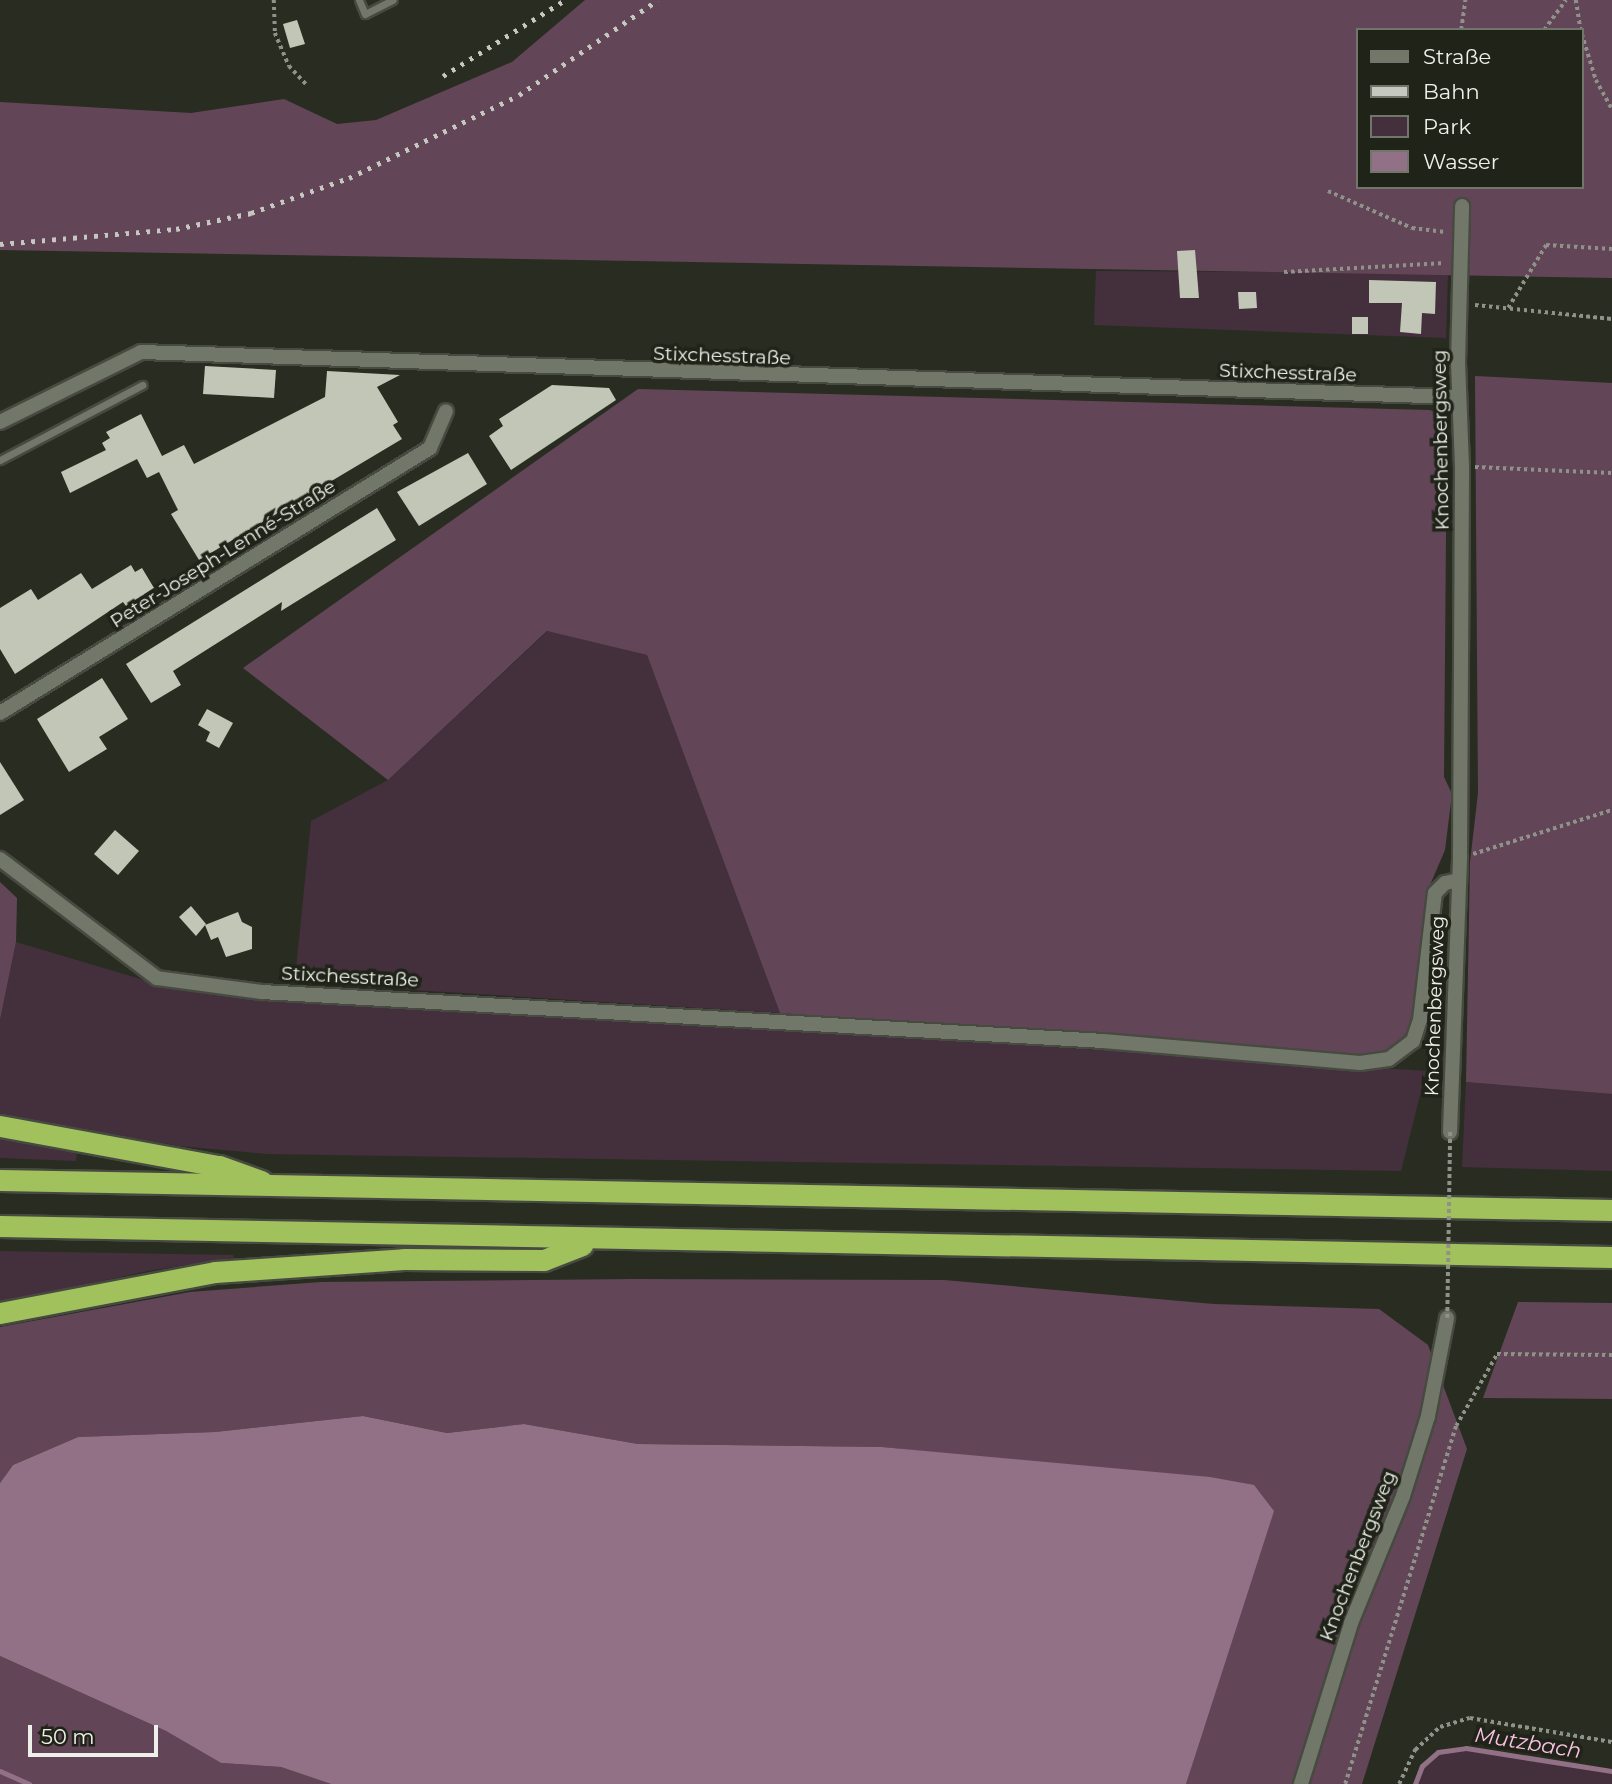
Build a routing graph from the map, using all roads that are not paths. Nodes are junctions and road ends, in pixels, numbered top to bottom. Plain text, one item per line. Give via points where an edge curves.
1 (359, 0) edge
2 (394, 0) edge
3 (1462, 206) dead end
4 (142, 385) dead end
5 (1459, 397) junction
6 (446, 411) dead end
7 (0, 422) edge
8 (0, 460) edge
9 (0, 713) edge
10 (0, 859) edge
11 (1458, 880) junction
12 (0, 1126) edge
13 (1450, 1132) road end
14 (0, 1180) edge
15 (279, 1187) junction
16 (1612, 1210) edge
17 (0, 1226) edge
18 (594, 1240) junction
19 (1612, 1257) edge
20 (0, 1313) edge
21 (1447, 1318) road end
22 (1301, 1784) edge

1 - 2 lane via 365,14
3 - 5 street, Knochenbergsweg
4 - 8 lane
5 - 7 street, Stixchesstraße via 141,352
5 - 11 street, Knochenbergsweg
6 - 9 street, Peter-Joseph-Lenné-Straße via 430,448
10 - 11 street, Stixchesstraße via 157,978 262,992 1103,1041 1360,1063 1389,1059 1413,1041 1435,893 1445,883
11 - 13 street, Knochenbergsweg
12 - 15 highway via 219,1166
14 - 15 highway
15 - 16 highway
17 - 18 highway
18 - 19 highway
18 - 20 highway via 544,1260 404,1259 215,1272
21 - 22 street, Knochenbergsweg via 1428,1416 1402,1496 1351,1623

